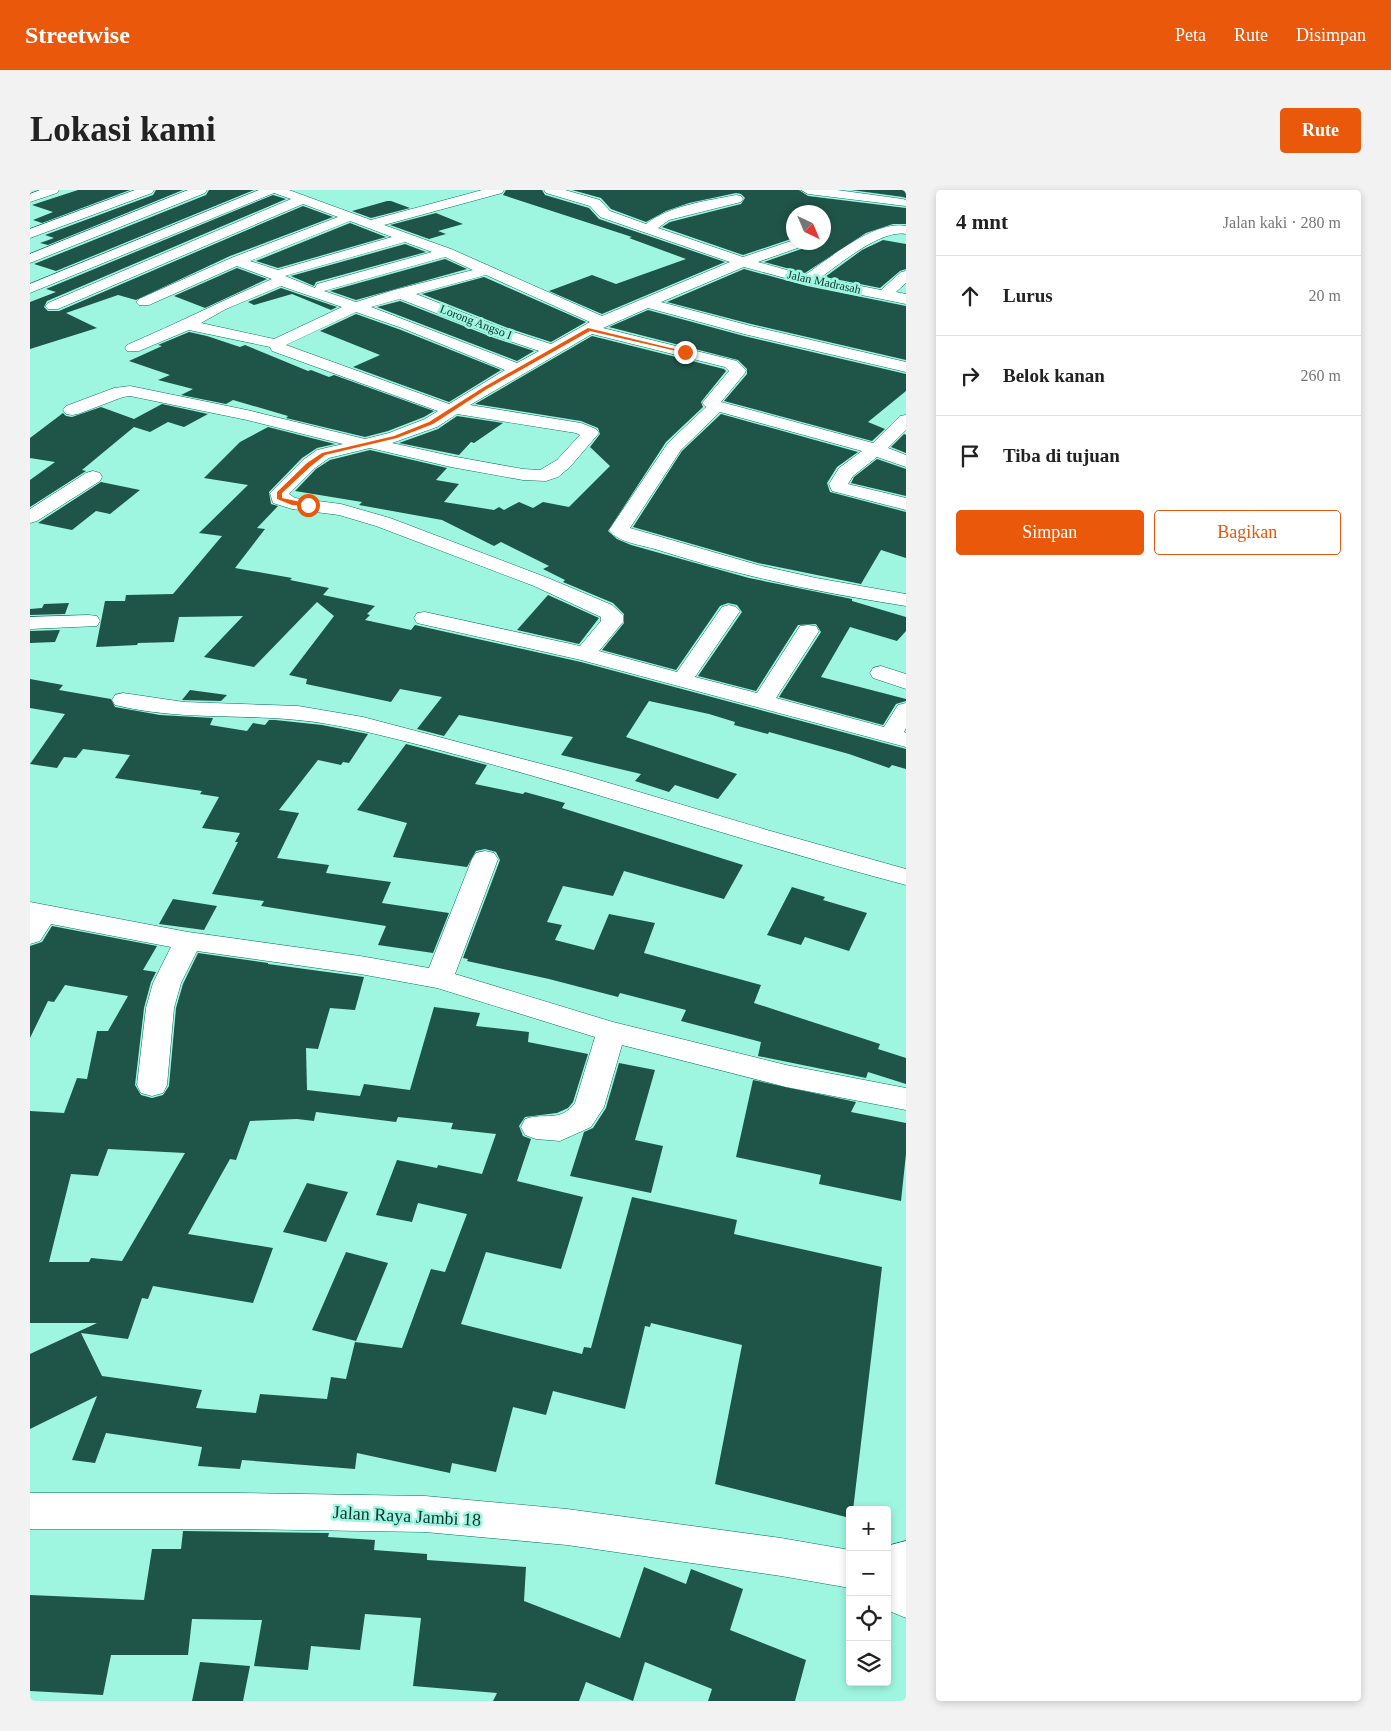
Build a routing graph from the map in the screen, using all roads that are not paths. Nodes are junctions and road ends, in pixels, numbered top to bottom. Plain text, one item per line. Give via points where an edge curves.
1 (52, 190) edge
2 (147, 190) edge
3 (200, 190) edge
4 (270, 190) edge
5 (277, 190) edge
6 (497, 190) edge
7 (551, 190) edge
8 (808, 190) edge
9 (861, 193) edge
10 (30, 198) edge
11 (303, 199) junction
12 (736, 199) dead end
13 (903, 203) dead end
14 (352, 216) junction
15 (371, 224) junction
16 (649, 228) junction
17 (906, 230) edge
18 (30, 234) edge
19 (407, 237) junction
20 (786, 247) edge
21 (446, 252) junction
22 (30, 259) edge
23 (236, 260) junction
24 (743, 262) junction
25 (488, 270) junction
26 (906, 275) edge
27 (283, 276) junction
28 (807, 280) junction
29 (322, 287) dead end
30 (30, 289) edge
31 (399, 293) junction
32 (884, 295) junction
33 (906, 299) edge
34 (144, 302) dead end
35 (647, 303) junction
36 (53, 306) dead end
37 (354, 306) junction
38 (188, 325) junction
39 (596, 326) junction
40 (276, 344) junction
41 (133, 348) dead end
42 (554, 350) junction
43 (906, 367) edge
44 (518, 369) junction
45 (717, 406) junction
46 (453, 409) junction
47 (72, 410) dead end
48 (906, 420) edge
49 (367, 443) junction
50 (875, 449) junction
51 (906, 462) edge
52 (93, 477) dead end
53 (30, 501) edge
54 (50, 504) junction
55 (906, 504) edge
56 (30, 516) edge
57 (906, 600) edge
58 (729, 611) dead end
59 (424, 618) dead end
60 (90, 621) dead end
61 (30, 623) edge
62 (808, 630) dead end
63 (585, 654) junction
64 (881, 673) dead end
65 (682, 680) junction
66 (906, 682) edge
67 (123, 700) dead end
68 (763, 701) junction
69 (906, 710) edge
70 (898, 738) edge
71 (486, 858) dead end
72 (906, 877) edge
73 (35, 920) edge
74 (188, 941) junction
75 (439, 979) junction
76 (611, 1032) junction
77 (152, 1085) dead end
78 (906, 1099) edge
79 (536, 1127) dead end
80 (30, 1511) edge
81 (906, 1560) edge
82 (891, 1564) edge
83 (846, 1568) edge
84 (891, 1590) edge
85 (906, 1599) edge

1 - 10 street
2 - 18 street
3 - 22 street
4 - 30 street
5 - 11 street
6 - 15 street
7 - 16 street, Jalan Madrasah via 591,201 605,214
8 - 9 street
9 - 13 street
11 - 14 street
11 - 36 street
12 - 16 street via 664,217
14 - 15 street
14 - 23 street
15 - 19 street
16 - 24 street, Jalan Madrasah
17 - 28 street via 884,232
19 - 21 street
19 - 27 street
20 - 24 street
21 - 25 street
21 - 29 street
23 - 27 street
23 - 34 street
24 - 28 street, Jalan Madrasah
24 - 35 street
25 - 31 street
25 - 39 street
26 - 32 street
27 - 37 street
27 - 38 street
28 - 32 street, Jalan Madrasah
31 - 37 street
31 - 42 street, Lorong Angso I
32 - 33 street, Jalan Madrasah
35 - 39 street
35 - 43 street
37 - 40 street
37 - 44 street
38 - 40 street
38 - 41 street
39 - 42 street
39 - 45 street via 731,364 738,370 711,403
40 - 46 street via 278,348
42 - 44 street
44 - 46 street
45 - 50 street
45 - 57 street via 674,447 619,530 796,582
46 - 49 street via 431,423 395,437
46 - 49 street via 581,428 590,433 562,465 548,475 532,476 409,454
47 - 49 street via 130,391
48 - 50 street
49 - 63 street via 324,454 279,493 280,499 341,510 383,522 605,609 612,615 612,622
50 - 51 street
50 - 55 street via 846,472 839,487
52 - 54 street
53 - 54 street
54 - 56 street
58 - 65 street
59 - 63 street
60 - 61 street
62 - 68 street
63 - 65 street
64 - 66 street
65 - 68 street
67 - 72 street via 184,709 298,713 362,724 563,777
68 - 70 street
69 - 70 street
71 - 75 street
73 - 74 street
74 - 75 street
74 - 77 street via 167,983 160,1008
75 - 76 street
76 - 78 street via 786,1076
76 - 79 street via 589,1107 580,1119 560,1130
80 - 83 street, Jalan Raya Jambi 18 via 425,1514 567,1527
81 - 82 street
84 - 85 street

